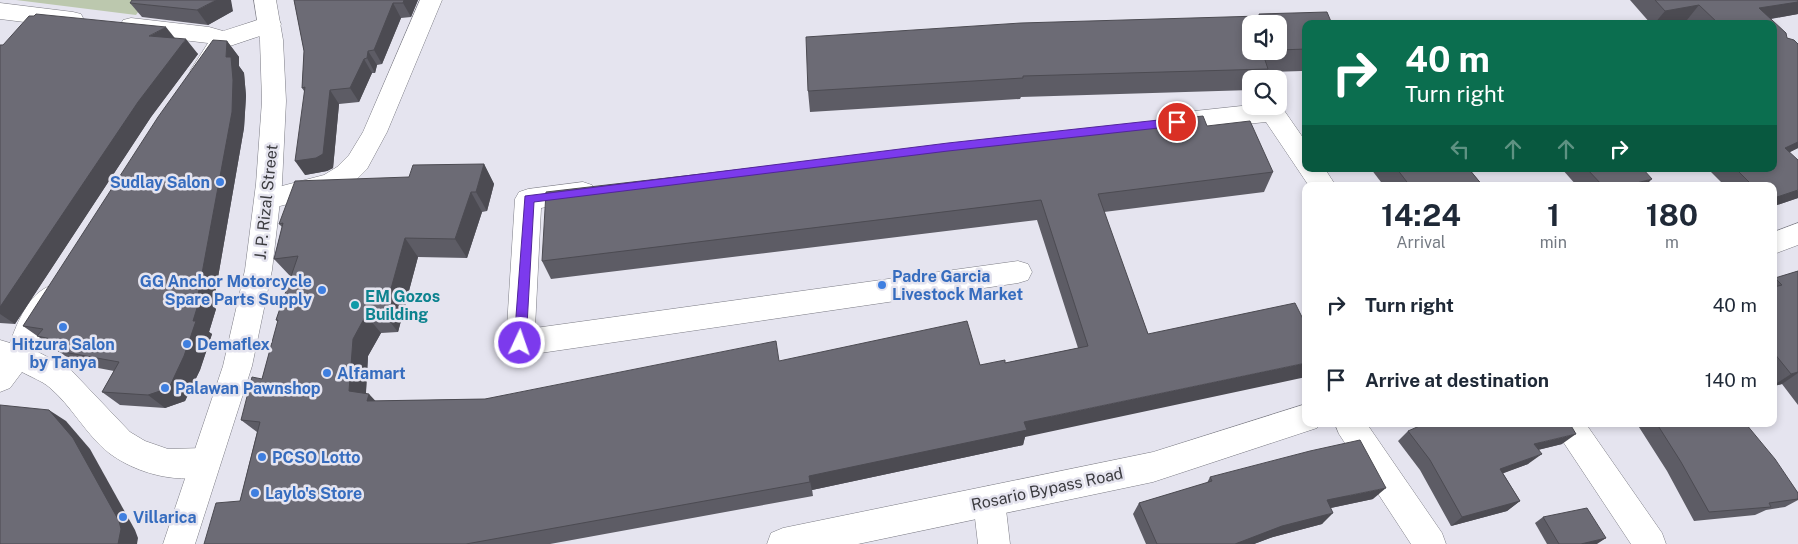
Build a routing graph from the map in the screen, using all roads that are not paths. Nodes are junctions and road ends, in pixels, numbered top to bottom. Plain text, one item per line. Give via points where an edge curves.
1 (431, 0) edge
2 (0, 11) edge
3 (268, 12) edge
4 (222, 40) junction
5 (191, 86) edge
6 (1144, 126) edge
7 (1302, 156) edge
8 (606, 189) edge
9 (268, 199) junction
10 (1798, 234) edge
11 (1777, 242) edge
12 (1018, 272) dead end
13 (65, 274) edge
14 (5, 363) edge
15 (1302, 419) edge
16 (1352, 427) edge
17 (1571, 427) edge
18 (204, 463) junction
19 (989, 501) junction
20 (179, 544) edge
21 (783, 544) edge
22 (994, 544) edge
23 (1430, 544) edge
24 (1650, 544) edge

1 - 9 main road via 372,138 358,163 331,184
2 - 4 main road via 209,35
3 - 4 main road
3 - 9 main road, J. P. Rizal Street via 274,92
4 - 5 main road
6 - 7 main road via 1272,112
8 - 12 main road via 528,199 520,343
9 - 18 main road, J. P. Rizal Street via 257,280 245,336
10 - 11 main road
13 - 14 main road via 29,329 21,351
14 - 18 main road via 38,365 59,377 119,442 135,452 168,464
15 - 19 main road, Rosario Bypass Road via 1153,467
16 - 23 main road
17 - 24 main road
18 - 20 main road, J. P. Rizal Street
19 - 21 main road, Rosario Bypass Road
19 - 22 main road

